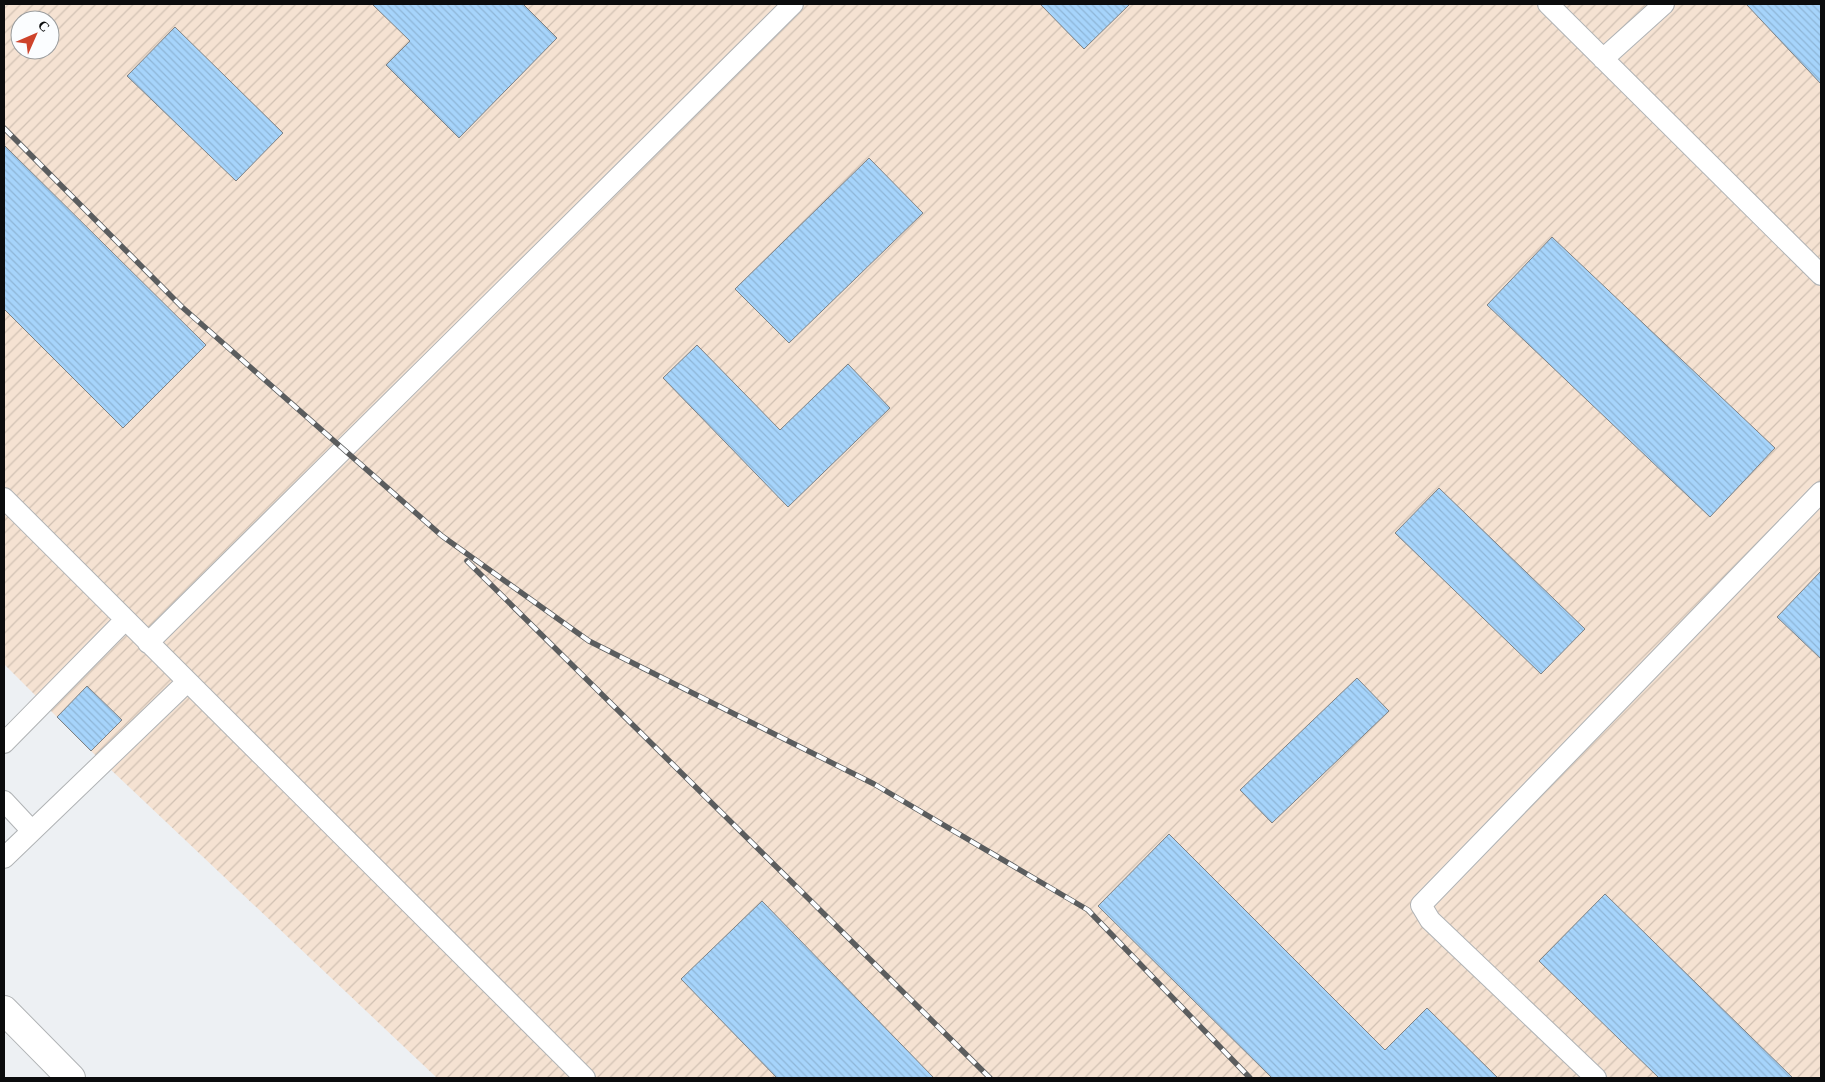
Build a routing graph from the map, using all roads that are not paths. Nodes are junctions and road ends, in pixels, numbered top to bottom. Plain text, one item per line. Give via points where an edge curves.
1 (793, 4) edge
2 (1548, 4) edge
3 (1664, 4) edge
4 (1603, 59) junction
5 (1821, 275) edge
6 (1821, 492) edge
7 (4, 498) edge
8 (125, 620) junction
9 (148, 643) junction
10 (187, 682) junction
11 (4, 743) edge
12 (4, 802) edge
13 (32, 831) junction
14 (4, 858) edge
15 (4, 1010) edge
16 (71, 1078) edge
17 (585, 1078) edge
18 (1596, 1078) edge

1 - 9 lane
2 - 4 lane
3 - 4 lane
4 - 5 lane
6 - 18 lane via 1421,905 1430,920
7 - 8 lane
8 - 9 lane
8 - 11 lane
9 - 10 lane
10 - 13 lane
10 - 17 lane
12 - 13 lane
13 - 14 lane
15 - 16 street

